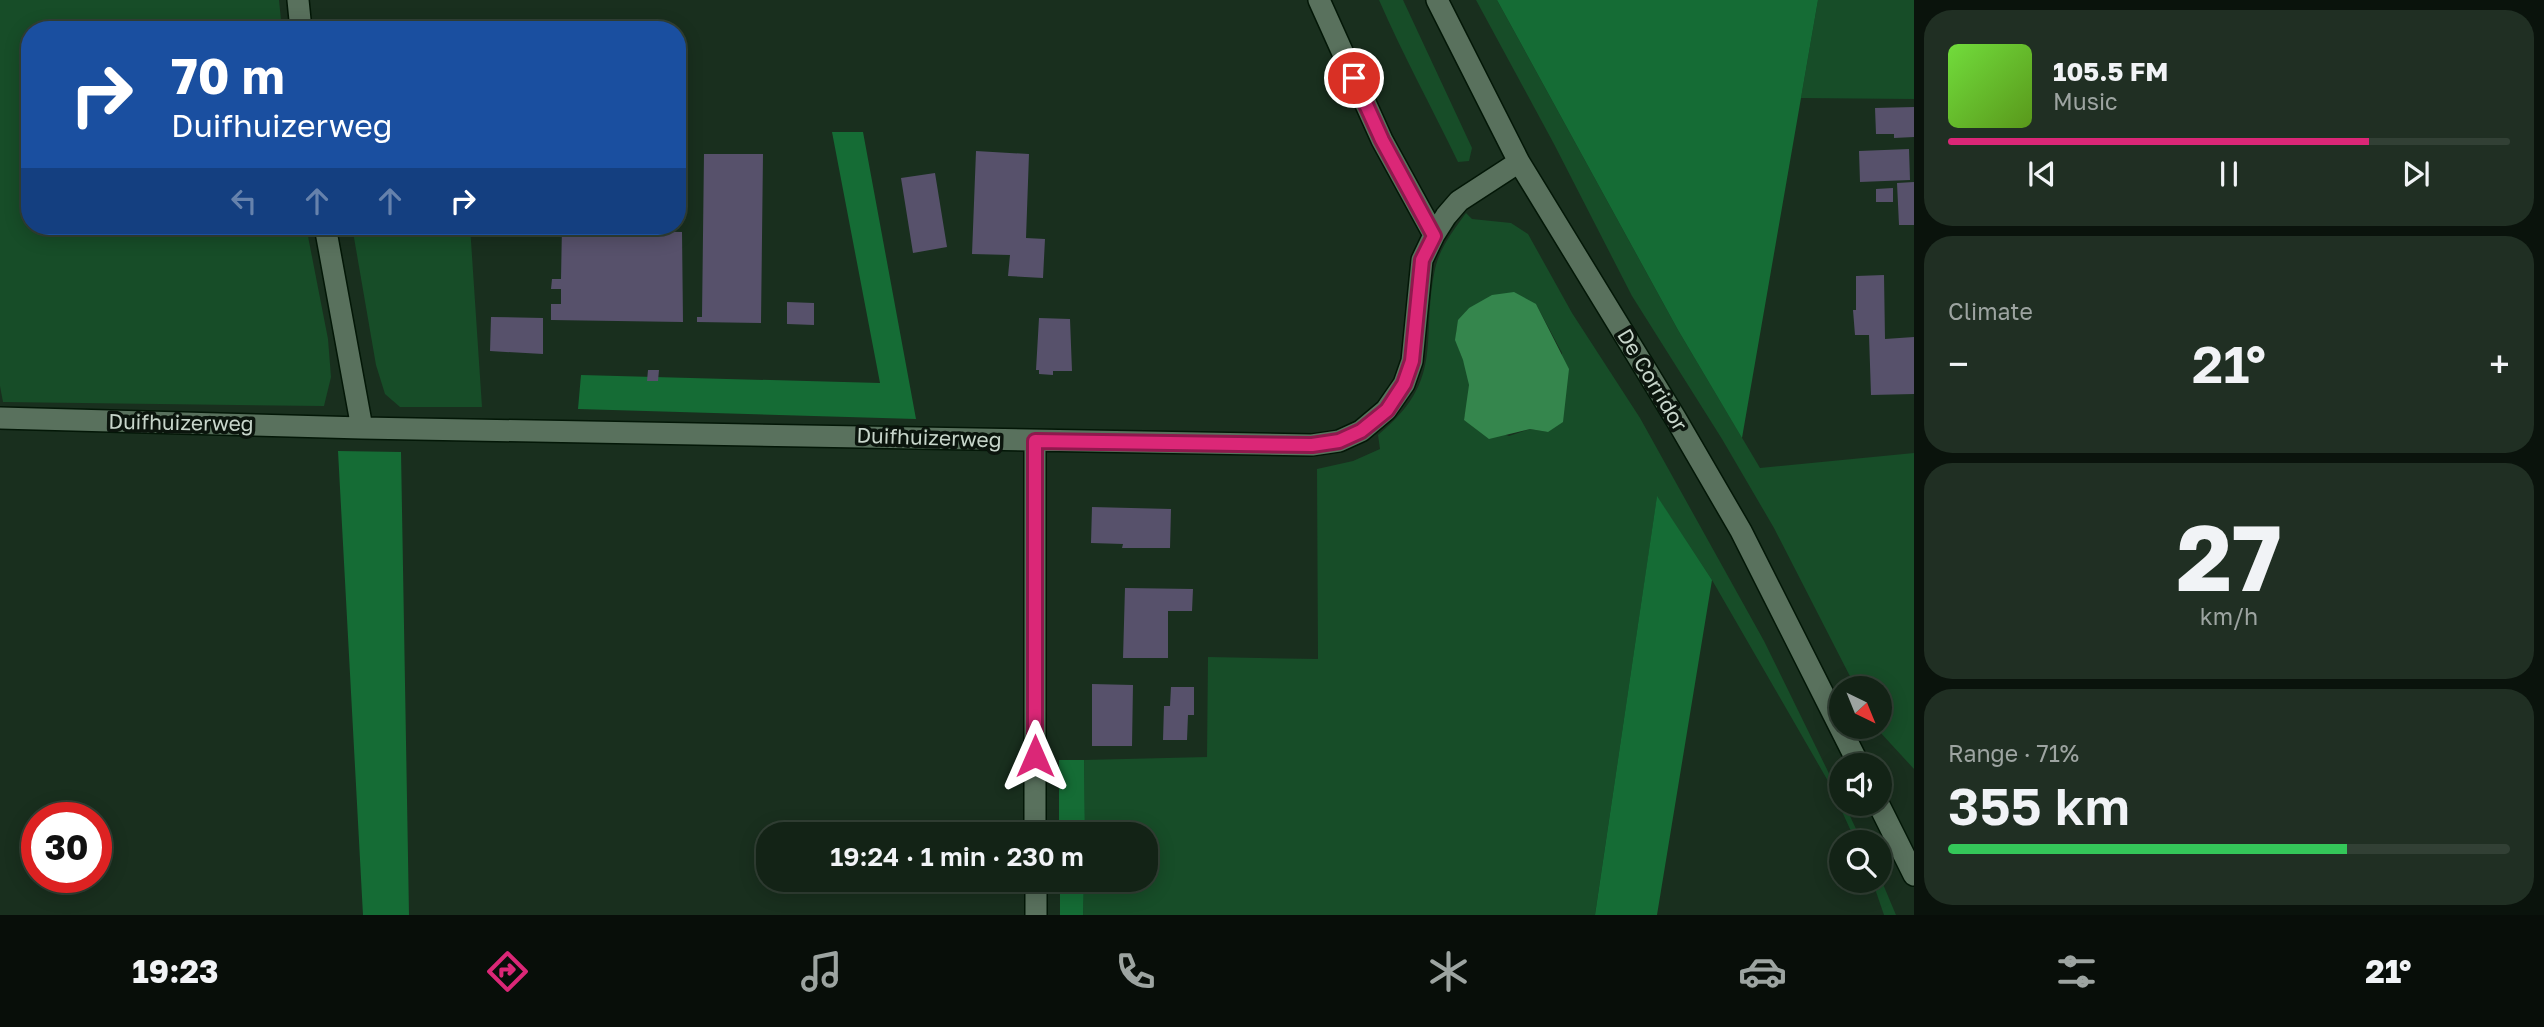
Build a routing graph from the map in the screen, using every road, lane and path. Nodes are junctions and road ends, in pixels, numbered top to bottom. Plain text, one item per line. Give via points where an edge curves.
1 (298, 0) edge
2 (1319, 0) edge
3 (1437, 0) edge
4 (300, 21) edge
5 (1519, 163) junction
6 (326, 235) edge
7 (1434, 236) junction
8 (0, 418) edge
9 (362, 428) junction
10 (1035, 441) junction
11 (1853, 753) edge
12 (1888, 816) edge
13 (1035, 822) edge
14 (1906, 838) edge
15 (1914, 875) edge
16 (1036, 892) edge
17 (1036, 915) edge

1 - 4 street
2 - 7 street via 1382,140
3 - 5 street, De Corridor
5 - 7 street, Duifhuizerweg via 1459,201
5 - 11 street, De Corridor via 1741,531
6 - 9 street
7 - 10 street, Duifhuizerweg via 1422,260 1412,361 1404,384 1387,410 1361,431 1339,441 1312,445
8 - 9 street, Duifhuizerweg
9 - 10 street, Duifhuizerweg
10 - 13 street
12 - 14 street
14 - 15 street
16 - 17 street

